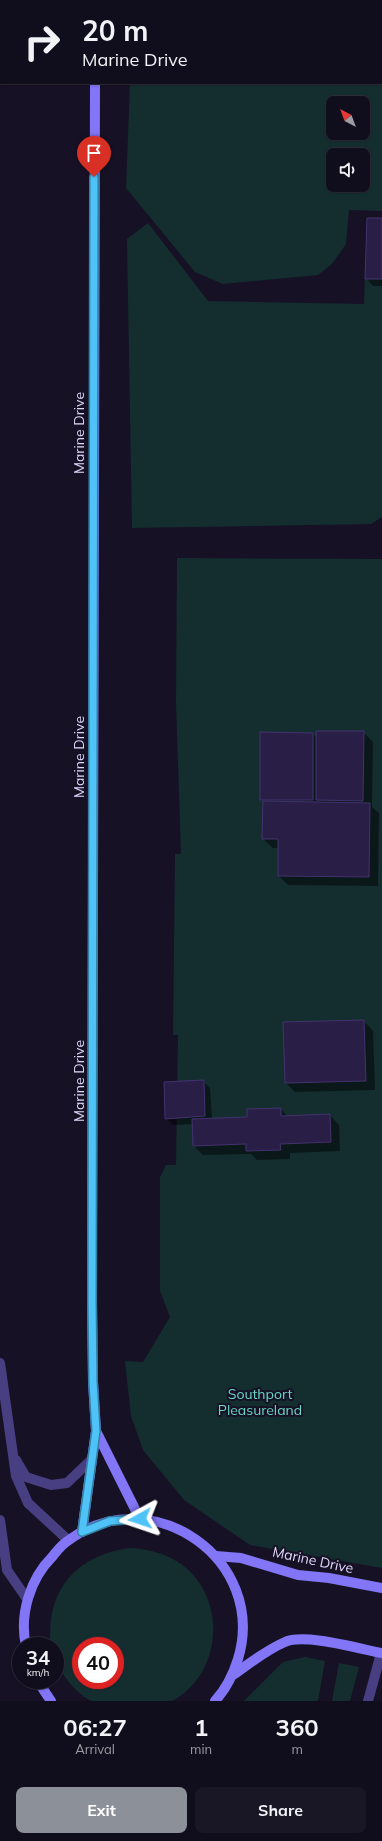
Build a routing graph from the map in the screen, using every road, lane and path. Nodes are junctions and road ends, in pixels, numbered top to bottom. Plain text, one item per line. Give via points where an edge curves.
1 (94, 84) edge
2 (0, 1362) edge
3 (96, 1431) junction
4 (14, 1457) junction
5 (91, 1460) junction
6 (140, 1519) junction
7 (0, 1520) edge
8 (82, 1532) junction
9 (68, 1540) junction
10 (216, 1556) junction
11 (382, 1588) edge
12 (27, 1599) junction
13 (24, 1637) edge
14 (381, 1653) edge
15 (233, 1675) junction
16 (42, 1689) edge
17 (49, 1700) edge
18 (215, 1701) edge
19 (368, 1701) edge

1 - 3 street, Marine Drive via 92,1308
2 - 4 lane
3 - 5 street, Marine Drive
3 - 6 street, Marine Drive
4 - 5 lane via 26,1476 51,1485 67,1483
4 - 9 lane via 16,1476 28,1503
5 - 8 street, Marine Drive
6 - 8 street via 110,1521
6 - 10 street via 168,1524 194,1537
7 - 12 lane via 7,1570
8 - 9 street
9 - 12 street via 43,1566
10 - 11 street, Marine Drive via 241,1558 298,1574
10 - 15 street via 233,1582 242,1613 242,1645
12 - 13 street
14 - 15 street via 317,1640 286,1641 265,1652
14 - 19 lane
15 - 18 street
16 - 17 street

